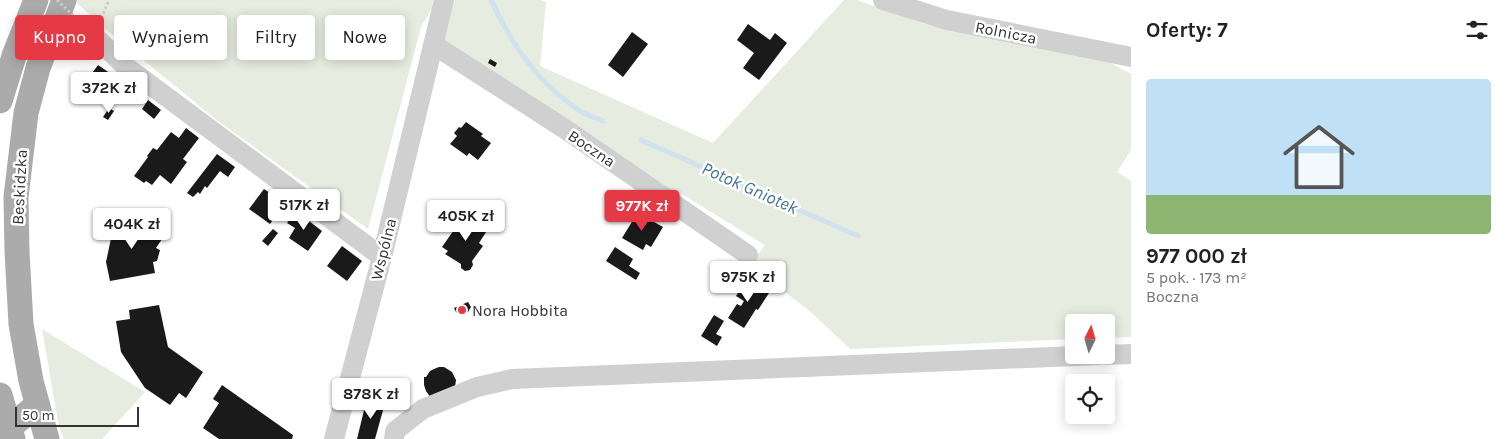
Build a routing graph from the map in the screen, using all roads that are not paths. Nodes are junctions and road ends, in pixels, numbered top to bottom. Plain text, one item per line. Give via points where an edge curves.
1 (36, 0) edge
2 (64, 0) edge
3 (444, 0) edge
4 (883, 0) edge
5 (434, 45) junction
6 (104, 46) edge
7 (1131, 57) edge
8 (0, 101) edge
9 (748, 255) dead end
10 (382, 257) junction
11 (1131, 354) edge
12 (1115, 355) edge
13 (1065, 356) edge
14 (0, 397) edge
15 (37, 405) junction
16 (7, 433) edge
17 (47, 439) edge
18 (334, 439) edge
19 (394, 439) edge

1 - 8 main road
2 - 15 main road, Beskidzka via 35,77 26,113 16,197 20,324
3 - 5 street, Wspólna
4 - 7 street, Rolnicza via 947,20
5 - 9 street, Boczna via 565,129
5 - 10 street, Wspólna
6 - 10 street via 125,66
10 - 18 street, Wspólna
11 - 12 street
13 - 19 street via 512,379 477,387 423,409 395,431
14 - 15 main road
14 - 16 main road
15 - 16 main road
15 - 17 main road, Beskidzka

